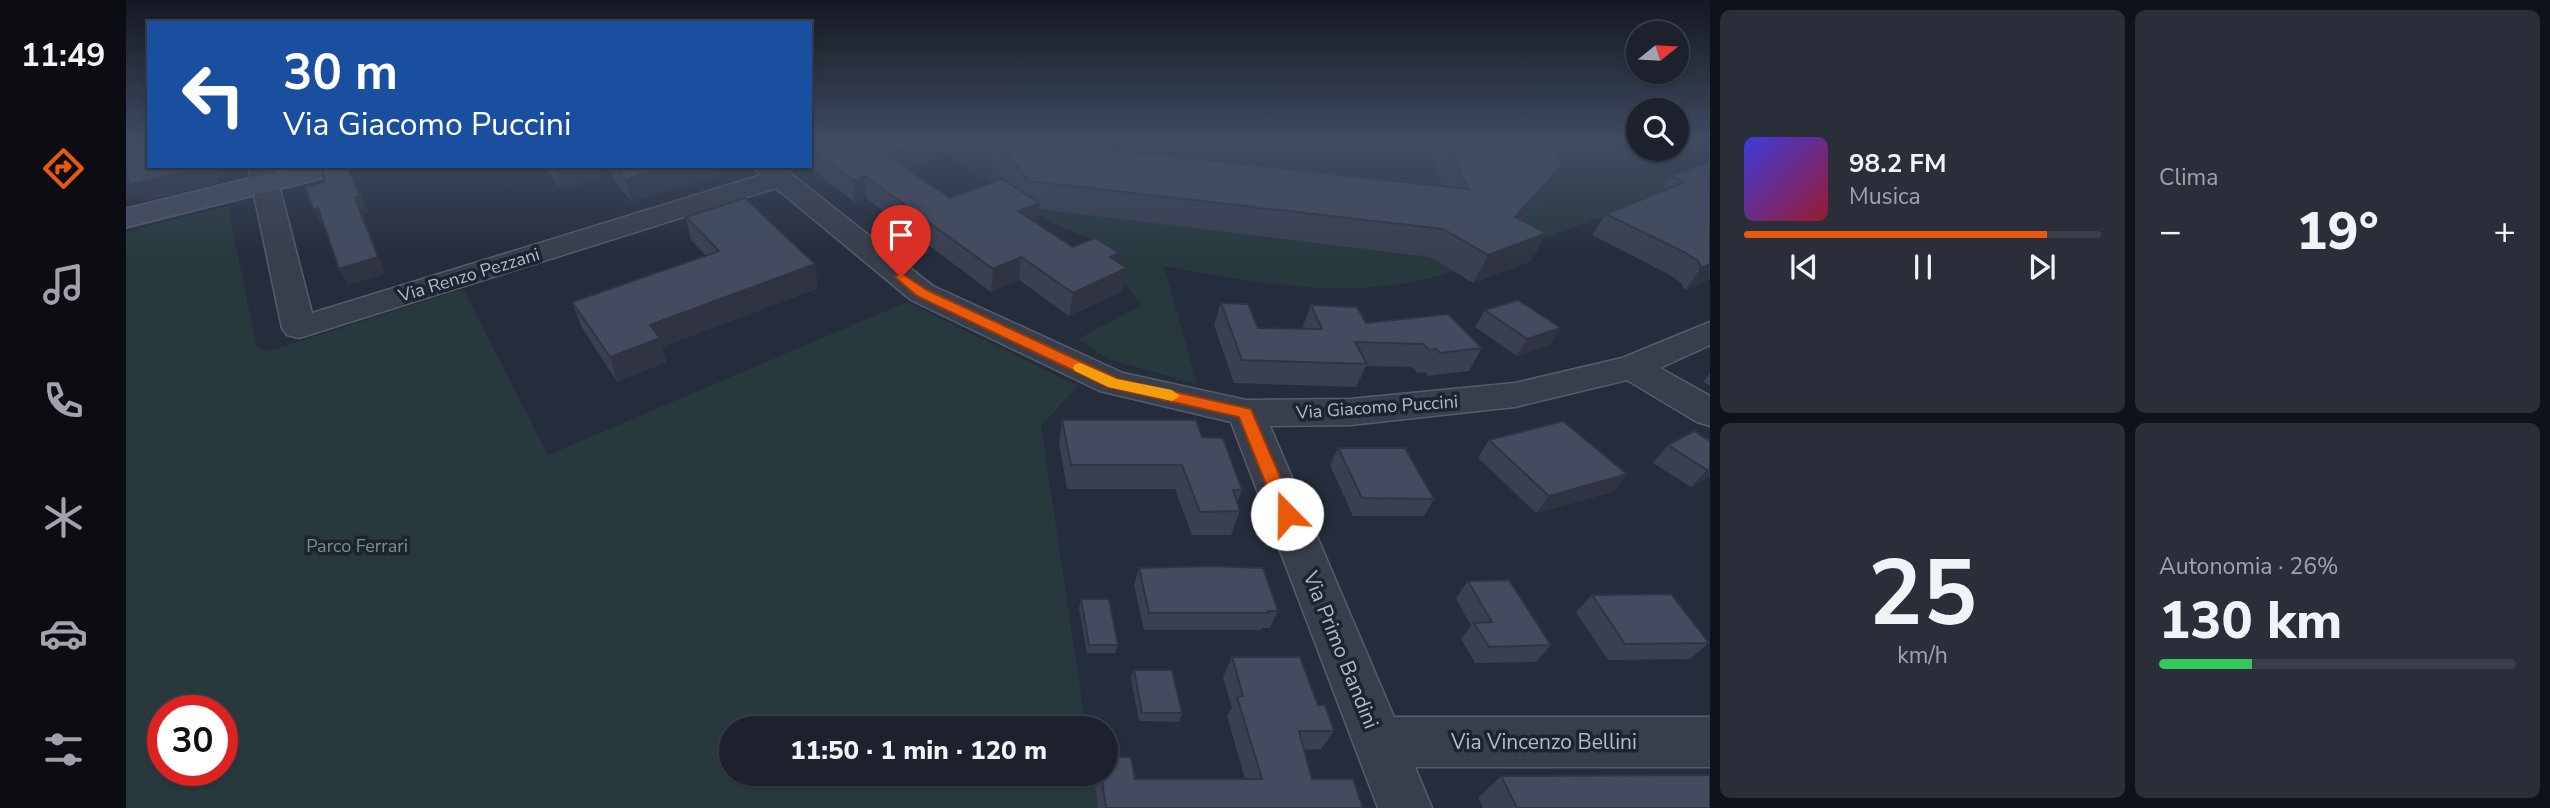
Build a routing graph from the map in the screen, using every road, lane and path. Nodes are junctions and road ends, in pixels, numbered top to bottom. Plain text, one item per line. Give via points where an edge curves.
1 (251, 179) edge
2 (264, 179) edge
3 (753, 179) edge
4 (781, 179) edge
5 (126, 218) edge
6 (1710, 332) edge
7 (1632, 367) junction
8 (1246, 413) junction
9 (1710, 413) edge
10 (1710, 742) edge
11 (1379, 743) junction
12 (1405, 808) edge

1 - 5 main road
2 - 3 street, Via Renzo Pezzani via 299,328
4 - 8 street, Via Giacomo Puccini via 922,293 1113,383
6 - 7 street, Via Giacomo Puccini
7 - 8 street, Via Giacomo Puccini via 1515,395 1350,412
7 - 9 street
8 - 11 street, Via Primo Bandini
10 - 11 street, Via Vincenzo Bellini
11 - 12 street, Via Primo Bandini

